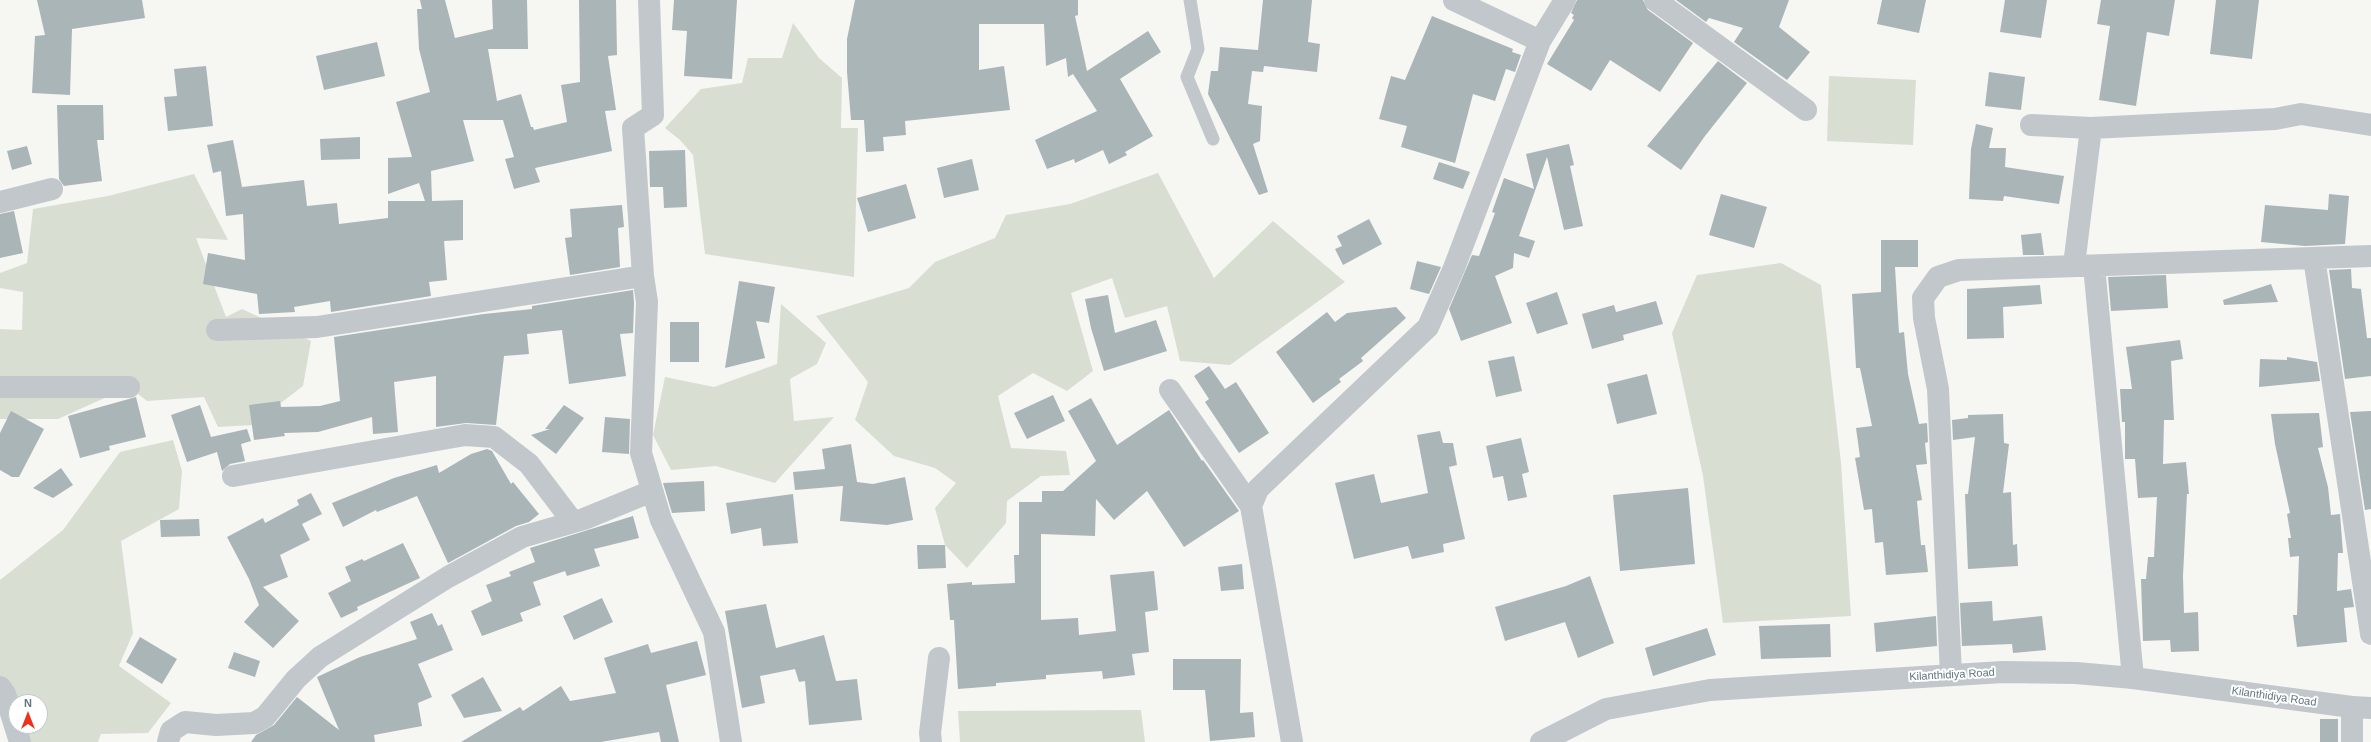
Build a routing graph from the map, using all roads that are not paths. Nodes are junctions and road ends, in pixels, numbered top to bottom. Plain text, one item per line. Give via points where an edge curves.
1 (649, 0) edge
2 (1190, 0) edge
3 (1454, 0) edge
4 (1565, 0) edge
5 (1655, 0) edge
6 (1540, 42) junction
7 (1806, 110) dead end
8 (2031, 125) dead end
9 (2371, 125) edge
10 (2091, 128) junction
11 (1213, 139) dead end
12 (52, 189) dead end
13 (0, 202) edge
14 (2371, 256) edge
15 (2314, 258) junction
16 (2084, 265) junction
17 (643, 276) junction
18 (217, 330) dead end
19 (0, 387) edge
20 (129, 387) dead end
21 (1170, 390) dead end
22 (233, 476) dead end
23 (652, 491) junction
24 (1251, 506) junction
25 (573, 522) junction
26 (2371, 634) edge
27 (939, 658) dead end
28 (1951, 675) junction
29 (2133, 678) junction
30 (0, 687) edge
31 (2361, 708) edge
32 (20, 742) edge
33 (168, 742) edge
34 (732, 742) edge
35 (931, 742) edge
36 (1292, 742) edge
37 (1541, 742) edge
38 (2352, 742) edge

1 - 17 street via 653,115 633,128
2 - 11 lane via 1198,49 1187,77
3 - 6 street
4 - 6 street
5 - 7 street
6 - 24 street via 1454,268 1428,327 1258,489
8 - 10 street
9 - 10 street via 2301,114 2275,119
10 - 16 street
12 - 13 street
14 - 15 street
15 - 16 street
15 - 26 street
16 - 28 street via 1959,270 1938,277 1923,298 1924,318 1938,389
16 - 29 street
17 - 18 street via 317,327
17 - 23 street via 647,302 641,453
19 - 20 street
21 - 24 street
22 - 25 street via 465,435 494,436 529,464
23 - 25 street
23 - 34 street via 661,520 714,632
24 - 36 street
25 - 33 street via 522,537 490,553 320,657 296,679 265,717 254,723 216,725 185,722 171,731
27 - 35 street
28 - 29 street, Kilanthidiya Road via 2011,672 2076,673
28 - 37 street, Kilanthidiya Road via 1710,690 1606,710
29 - 31 street, Kilanthidiya Road
30 - 32 street via 5,694
31 - 38 street

